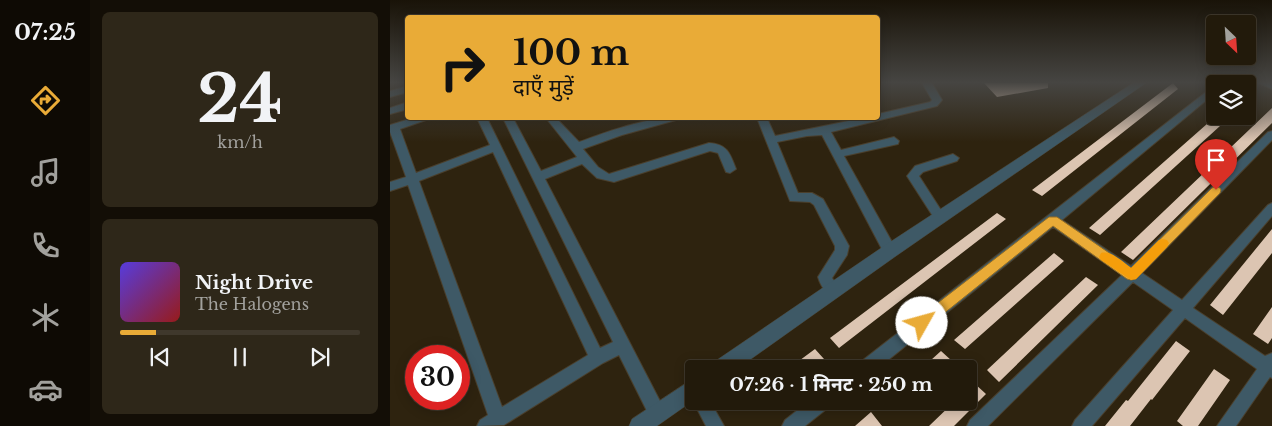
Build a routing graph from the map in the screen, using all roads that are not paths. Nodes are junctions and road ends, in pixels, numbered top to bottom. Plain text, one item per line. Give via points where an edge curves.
1 (934, 103) edge
2 (1111, 103) edge
3 (1197, 103) edge
4 (405, 106) edge
5 (390, 111) edge
6 (880, 117) edge
7 (416, 120) edge
8 (483, 120) edge
9 (509, 120) edge
10 (553, 120) edge
11 (657, 120) edge
12 (763, 120) edge
13 (867, 120) edge
14 (392, 128) edge
15 (821, 131) junction
16 (1272, 134) edge
17 (771, 140) junction
18 (894, 141) dead end
19 (496, 147) junction
20 (577, 147) junction
21 (838, 154) junction
22 (953, 158) dead end
23 (584, 159) junction
24 (730, 169) dead end
25 (538, 177) junction
26 (412, 179) junction
27 (390, 187) edge
28 (1272, 208) edge
29 (940, 218) junction
30 (1053, 220) junction
31 (890, 251) junction
32 (1131, 275) junction
33 (834, 290) junction
34 (1183, 310) junction
35 (624, 345) junction
36 (598, 358) junction
37 (734, 360) edge
38 (875, 360) edge
39 (1270, 366) edge
40 (685, 394) edge
41 (706, 410) edge
42 (811, 410) edge
43 (657, 413) junction
44 (492, 422) edge
45 (639, 426) edge
46 (716, 426) edge
47 (791, 426) edge
48 (976, 426) edge
49 (1081, 426) edge
50 (1226, 426) edge

1 - 6 street
2 - 29 street
3 - 30 street
4 - 5 street
7 - 14 street
8 - 19 street
9 - 25 street
10 - 20 street
11 - 20 street
12 - 17 street
13 - 15 street
14 - 26 street
15 - 17 street
15 - 21 street via 829,137
16 - 32 street
17 - 33 street via 791,194 794,198 812,197 820,202 842,246 825,277
18 - 21 street
19 - 26 street
19 - 36 street
20 - 23 street
21 - 31 street
22 - 29 street via 919,169 913,176
23 - 24 street via 600,176 614,178 715,147 724,152
23 - 25 street
25 - 35 street
26 - 27 street
26 - 44 street
28 - 34 street
29 - 31 street
30 - 32 street
30 - 38 street
31 - 33 street
32 - 34 street
32 - 48 street
33 - 37 street
34 - 39 street
34 - 49 street
35 - 36 street
35 - 43 street
36 - 44 street
39 - 50 street
40 - 43 street
41 - 46 street
42 - 47 street
43 - 45 street

